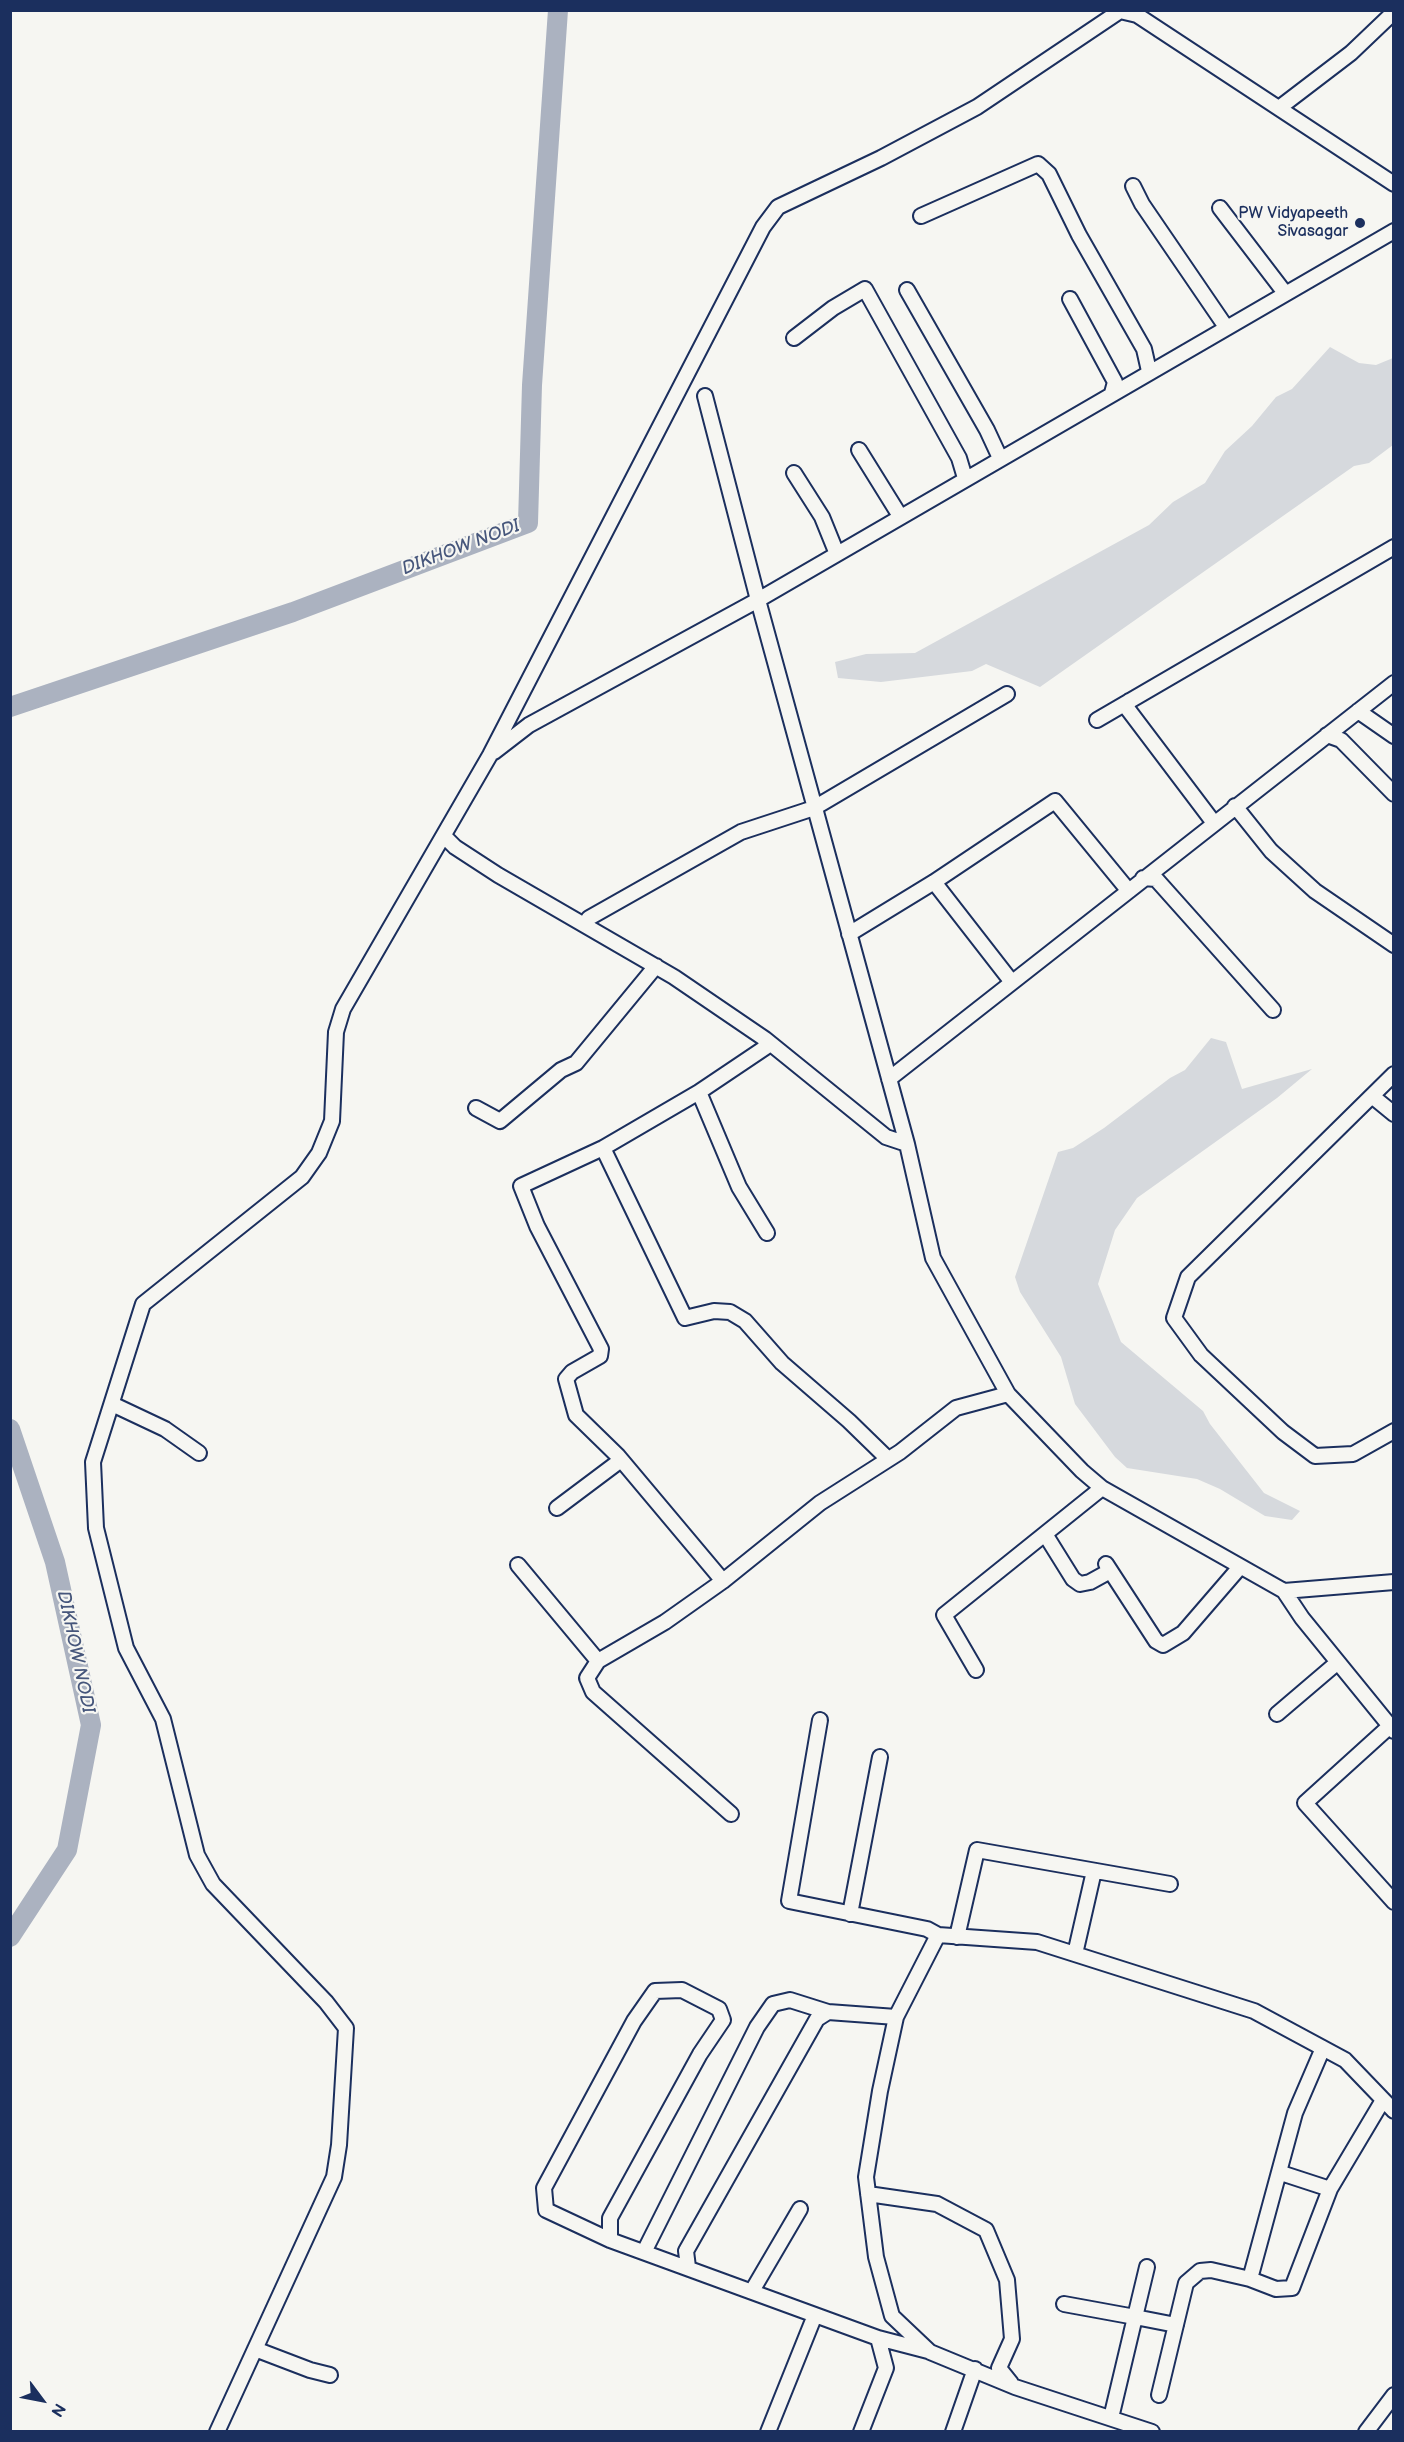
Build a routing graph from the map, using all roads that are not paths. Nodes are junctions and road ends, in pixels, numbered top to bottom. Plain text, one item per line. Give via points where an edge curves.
1 (1120, 11) edge
2 (1394, 12) edge
3 (1279, 108) junction
4 (1394, 184) edge
5 (1132, 186) dead end
6 (1220, 208) dead end
7 (921, 216) dead end
8 (1394, 231) edge
9 (907, 290) dead end
10 (1285, 293) junction
11 (1070, 299) dead end
12 (1226, 327) junction
13 (794, 338) dead end
14 (1149, 371) junction
15 (1112, 393) junction
16 (705, 396) dead end
17 (859, 450) dead end
18 (1000, 458) junction
19 (794, 473) dead end
20 (965, 478) junction
21 (900, 516) junction
22 (1394, 547) edge
23 (837, 554) junction
24 (758, 600) junction
25 (1394, 683) edge
26 (1007, 694) dead end
27 (1130, 701) junction
28 (1358, 711) junction
29 (1097, 720) dead end
30 (1327, 735) junction
31 (1394, 736) edge
32 (490, 755) junction
33 (1394, 794) edge
34 (1235, 806) junction
35 (814, 808) junction
36 (1214, 823) junction
37 (445, 837) junction
38 (1143, 878) junction
39 (934, 882) junction
40 (1128, 890) junction
41 (585, 924) junction
42 (849, 934) junction
43 (1394, 945) edge
44 (656, 966) junction
45 (1011, 981) junction
46 (1274, 1010) dead end
47 (765, 1039) junction
48 (1394, 1074) edge
49 (889, 1080) junction
50 (699, 1092) junction
51 (1372, 1096) junction
52 (476, 1108) dead end
53 (1394, 1114) edge
54 (907, 1144) junction
55 (603, 1148) junction
56 (767, 1233) dead end
57 (1008, 1394) junction
58 (112, 1404) junction
59 (1394, 1431) edge
60 (199, 1453) dead end
61 (621, 1460) junction
62 (888, 1460) junction
63 (1102, 1488) junction
64 (557, 1508) dead end
65 (1045, 1534) junction
66 (518, 1565) dead end
67 (1240, 1567) junction
68 (723, 1581) junction
69 (1394, 1582) edge
70 (1284, 1591) junction
71 (598, 1661) junction
72 (1338, 1662) junction
73 (976, 1670) dead end
74 (1277, 1714) dead end
75 (820, 1720) dead end
76 (1392, 1729) edge
77 (880, 1757) dead end
78 (731, 1814) dead end
79 (1094, 1871) junction
80 (1170, 1884) dead end
81 (1394, 1902) edge
82 (850, 1914) junction
83 (938, 1935) junction
84 (957, 1937) junction
85 (1075, 1954) junction
86 (828, 2012) junction
87 (896, 2017) junction
88 (1323, 2048) junction
89 (1383, 2100) junction
90 (1394, 2111) edge
91 (1281, 2172) junction
92 (1330, 2189) junction
93 (868, 2194) junction
94 (800, 2209) dead end
95 (610, 2240) junction
96 (644, 2252) junction
97 (688, 2267) junction
98 (1147, 2267) dead end
99 (1250, 2278) junction
100 (752, 2291) junction
101 (1064, 2304) dead end
102 (815, 2315) junction
103 (1135, 2317) junction
104 (1176, 2325) junction
105 (878, 2338) junction
106 (255, 2349) junction
107 (930, 2352) junction
108 (975, 2369) junction
109 (330, 2375) dead end
110 (1015, 2387) junction
111 (1159, 2395) dead end
112 (1394, 2395) edge
113 (1111, 2418) junction
114 (1130, 2428) edge
115 (217, 2432) edge
116 (768, 2432) edge
117 (861, 2432) edge
118 (953, 2432) edge
119 (1152, 2432) edge
120 (1366, 2432) edge

1 - 3 street via 1137,15
1 - 32 street via 978,107 778,207 763,227
2 - 3 street via 1351,53
3 - 4 street
5 - 12 street
6 - 10 street
7 - 14 street via 1038,164 1049,174 1144,349
8 - 10 street
9 - 18 street
10 - 12 street
11 - 15 street via 1115,382
12 - 14 street
13 - 20 street via 865,289 959,458
14 - 15 street
15 - 18 street
16 - 24 street
17 - 21 street
18 - 20 street
19 - 23 street via 822,517
20 - 21 street
21 - 23 street
22 - 27 street
23 - 24 street
24 - 32 street via 530,725
24 - 35 street
25 - 28 street
26 - 35 street
27 - 29 street
27 - 36 street via 1126,708
28 - 30 street
28 - 31 street
30 - 33 street via 1341,740
30 - 34 street
32 - 37 street
34 - 36 street
34 - 43 street via 1271,851 1315,891
35 - 41 street via 741,832 599,912
35 - 42 street
36 - 38 street
37 - 41 street via 455,848 498,875
37 - 58 street via 344,1009 336,1032 332,1120 319,1153 302,1177 142,1304
38 - 40 street
38 - 46 street via 1156,879
39 - 40 street via 1055,801
39 - 42 street
39 - 45 street
40 - 45 street
41 - 44 street
42 - 49 street
44 - 47 street
44 - 52 street via 576,1063 561,1070 500,1121
45 - 49 street
47 - 50 street via 766,1047
47 - 54 street via 886,1137
48 - 51 street
49 - 54 street
50 - 55 street
50 - 56 street via 740,1187
51 - 53 street
51 - 59 street via 1188,1277 1174,1318 1201,1356 1283,1432 1315,1456 1353,1454
54 - 57 street via 933,1258
55 - 61 street via 521,1186 537,1226 601,1349 600,1356 566,1378 572,1405 578,1419
55 - 62 street via 685,1318 714,1311 730,1312 745,1321 782,1363
57 - 62 street via 956,1408
57 - 63 street
58 - 60 street via 165,1429
58 - 106 street via 93,1462 96,1528 126,1648 163,1719 197,1855 213,1884 346,2028 334,2177
61 - 64 street
61 - 68 street
62 - 68 street via 820,1503
63 - 65 street
63 - 67 street
65 - 67 street via 1072,1579 1080,1584 1090,1582 1108,1568 1156,1641 1163,1645 1183,1633
65 - 73 street via 944,1615
66 - 71 street
67 - 70 street
68 - 71 street
69 - 70 street
70 - 72 street
71 - 78 street via 587,1678 593,1692
72 - 74 street
72 - 76 street
75 - 82 street via 789,1900
76 - 81 street via 1305,1803
77 - 82 street
79 - 80 street
79 - 84 street via 977,1850
79 - 85 street
82 - 83 street via 927,1929
83 - 84 street
83 - 87 street
84 - 85 street via 1036,1942
85 - 88 street via 1254,2011
86 - 87 street
86 - 96 street via 790,2000 773,2004 757,2027
86 - 97 street via 817,2019 686,2251
87 - 93 street via 868,2167
88 - 89 street via 1345,2060
88 - 91 street via 1295,2114
89 - 90 street
89 - 92 street
91 - 92 street
91 - 99 street
92 - 99 street via 1292,2288 1276,2289
93 - 107 street via 876,2258 892,2316
93 - 110 street via 937,2204 986,2230 1007,2280 1012,2339 999,2368
94 - 100 street
95 - 95 street via 546,2210 544,2188 634,2021 655,1991 682,1990 719,2009 723,2020 700,2054 610,2218
95 - 96 street
96 - 97 street
97 - 100 street
98 - 103 street
99 - 104 street via 1200,2271 1186,2283
100 - 102 street
101 - 103 street
102 - 105 street
102 - 116 street
103 - 104 street
103 - 113 street
104 - 111 street
105 - 107 street
105 - 117 street via 886,2368
106 - 109 street
106 - 115 street
107 - 108 street
108 - 110 street
108 - 118 street
110 - 113 street
112 - 120 street
113 - 114 street
114 - 119 street

